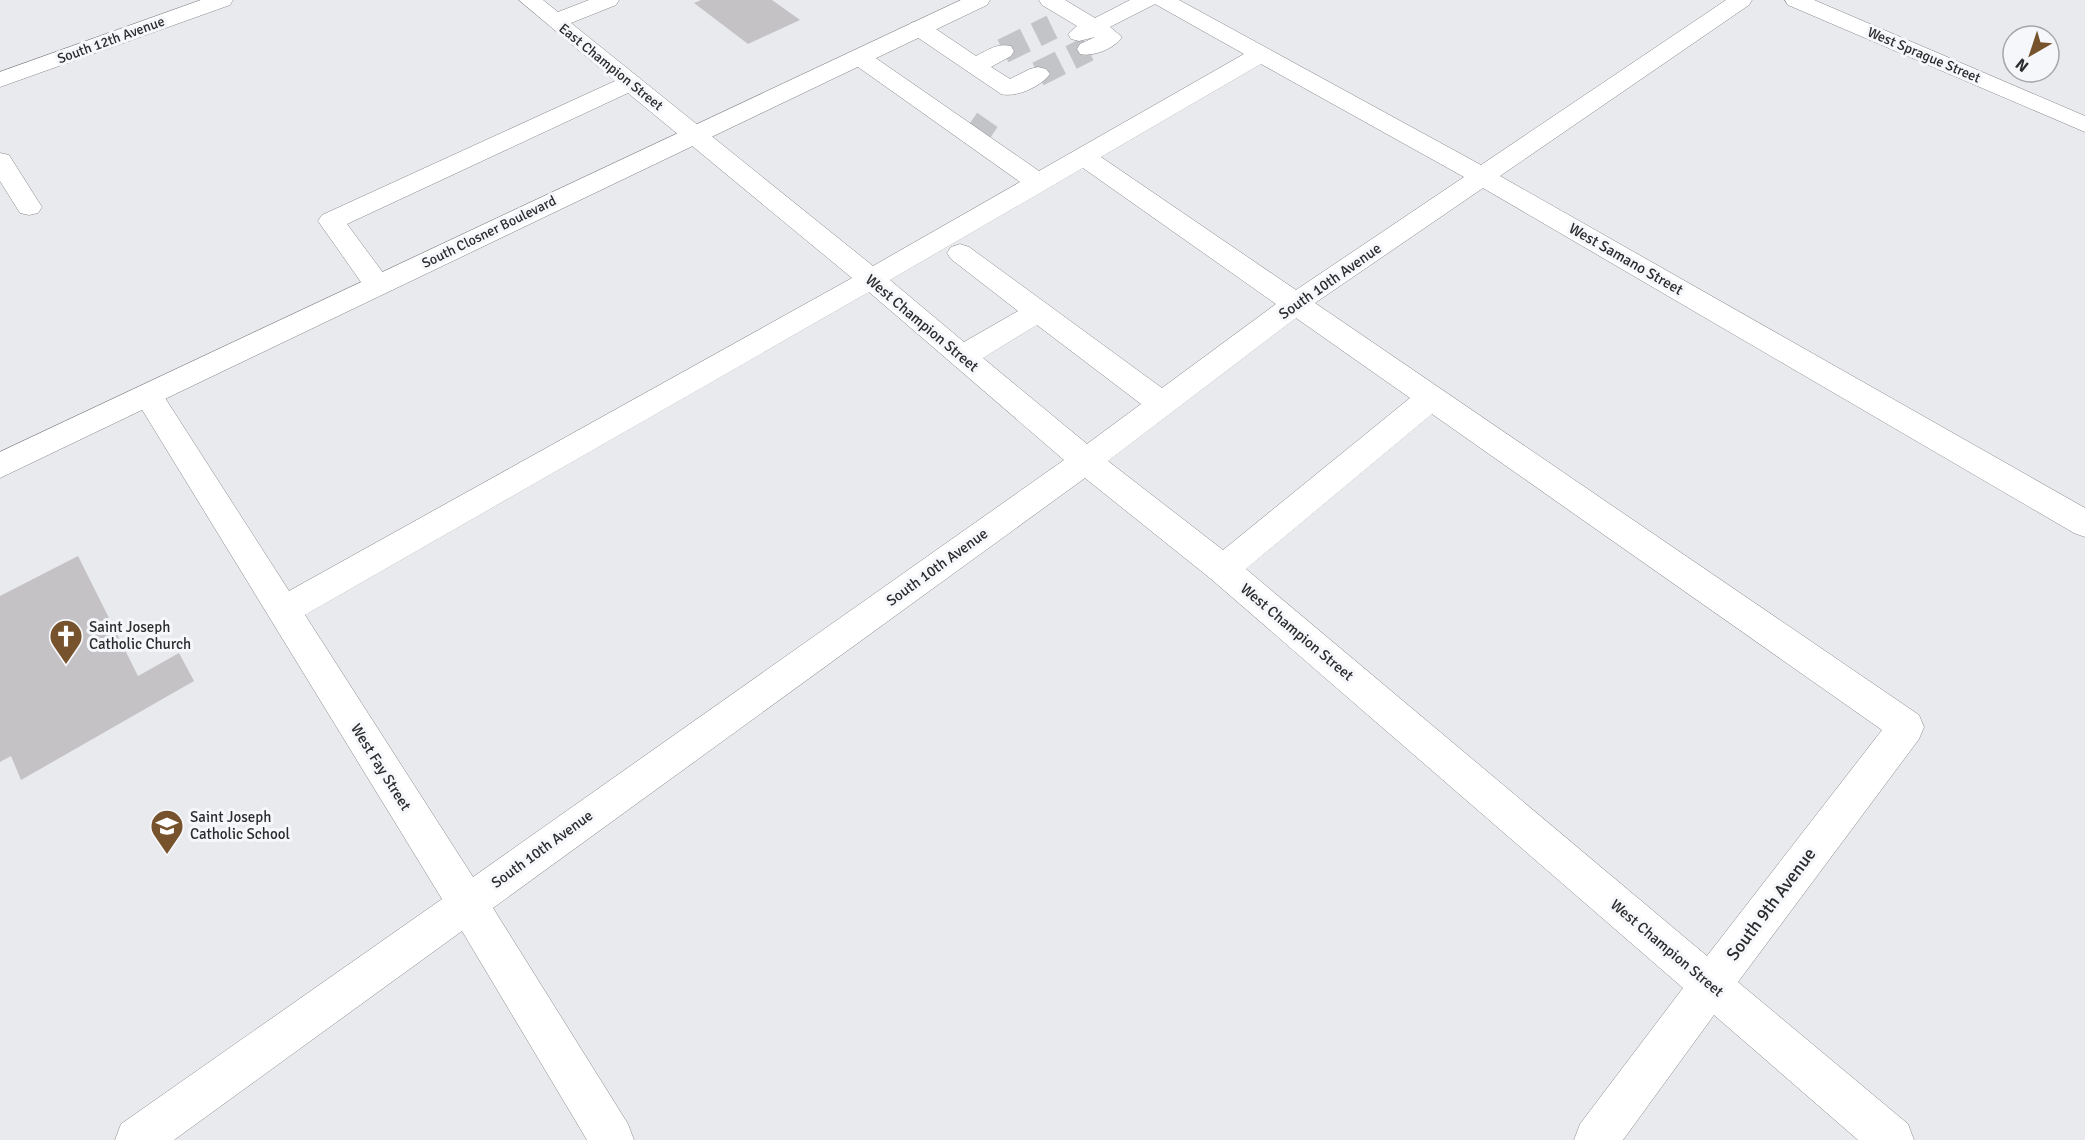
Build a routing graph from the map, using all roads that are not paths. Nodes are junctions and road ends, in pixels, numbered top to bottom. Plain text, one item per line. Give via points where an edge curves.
1 (222, 0) edge
2 (530, 0) edge
3 (608, 0) edge
4 (980, 0) edge
5 (1050, 0) edge
6 (1147, 0) edge
7 (1163, 0) edge
8 (1741, 0) edge
9 (1796, 0) edge
10 (556, 21) junction
11 (1084, 21) junction
12 (920, 28) junction
13 (1070, 38) tunnel mouth
14 (1261, 54) junction
15 (859, 57) junction
16 (1021, 63) tunnel mouth
17 (0, 80) edge
18 (630, 83) junction
19 (2085, 125) edge
20 (693, 135) junction
21 (1083, 156) junction
22 (0, 160) edge
23 (1028, 176) junction
24 (1482, 177) junction
25 (29, 207) dead end
26 (960, 253) dead end
27 (871, 279) junction
28 (378, 285) junction
29 (1296, 303) junction
30 (1038, 312) junction
31 (962, 357) junction
32 (148, 395) junction
33 (1432, 397) junction
34 (1162, 404) junction
35 (1086, 460) junction
36 (0, 466) edge
37 (2085, 524) edge
38 (1223, 568) junction
39 (283, 611) junction
40 (467, 903) junction
41 (1710, 985) junction
42 (137, 1140) edge
43 (612, 1140) edge
44 (1596, 1140) edge
45 (1892, 1140) edge

1 - 17 street, South 12th Avenue
2 - 10 street, East Champion Street
3 - 10 street
4 - 12 street, South Closner Boulevard
5 - 11 street
6 - 11 street
7 - 14 street, West Samano Street
8 - 24 street, South 10th Avenue
9 - 19 street, West Sprague Street
10 - 18 street, East Champion Street
11 - 13 street
12 - 15 street, South Closner Boulevard
12 - 16 street via 983,72
14 - 21 street
14 - 24 street, West Samano Street
15 - 20 street, South Closner Boulevard
15 - 23 street via 996,147
18 - 20 street, East Champion Street
18 - 28 street via 331,221
20 - 27 street, West Champion Street
20 - 28 street, South Closner Boulevard
21 - 23 street
21 - 29 street
22 - 25 street
23 - 27 street
24 - 29 street, South 10th Avenue
24 - 37 street, West Samano Street
26 - 30 street
27 - 31 street, West Champion Street
27 - 39 street
28 - 32 street, South Closner Boulevard
29 - 33 street
29 - 34 street, South 10th Avenue
30 - 31 street
30 - 34 street
31 - 35 street, West Champion Street
32 - 36 street, South Closner Boulevard
32 - 39 street, West Fay Street
33 - 38 street
33 - 41 street, South 9th Avenue via 1906,728
34 - 35 street, South 10th Avenue
35 - 38 street, West Champion Street
35 - 40 street, South 10th Avenue
38 - 41 street, West Champion Street
39 - 40 street, West Fay Street
40 - 42 street, South 10th Avenue
40 - 43 street, West Fay Street
41 - 44 street, South 9th Avenue
41 - 45 street, West Champion Street

